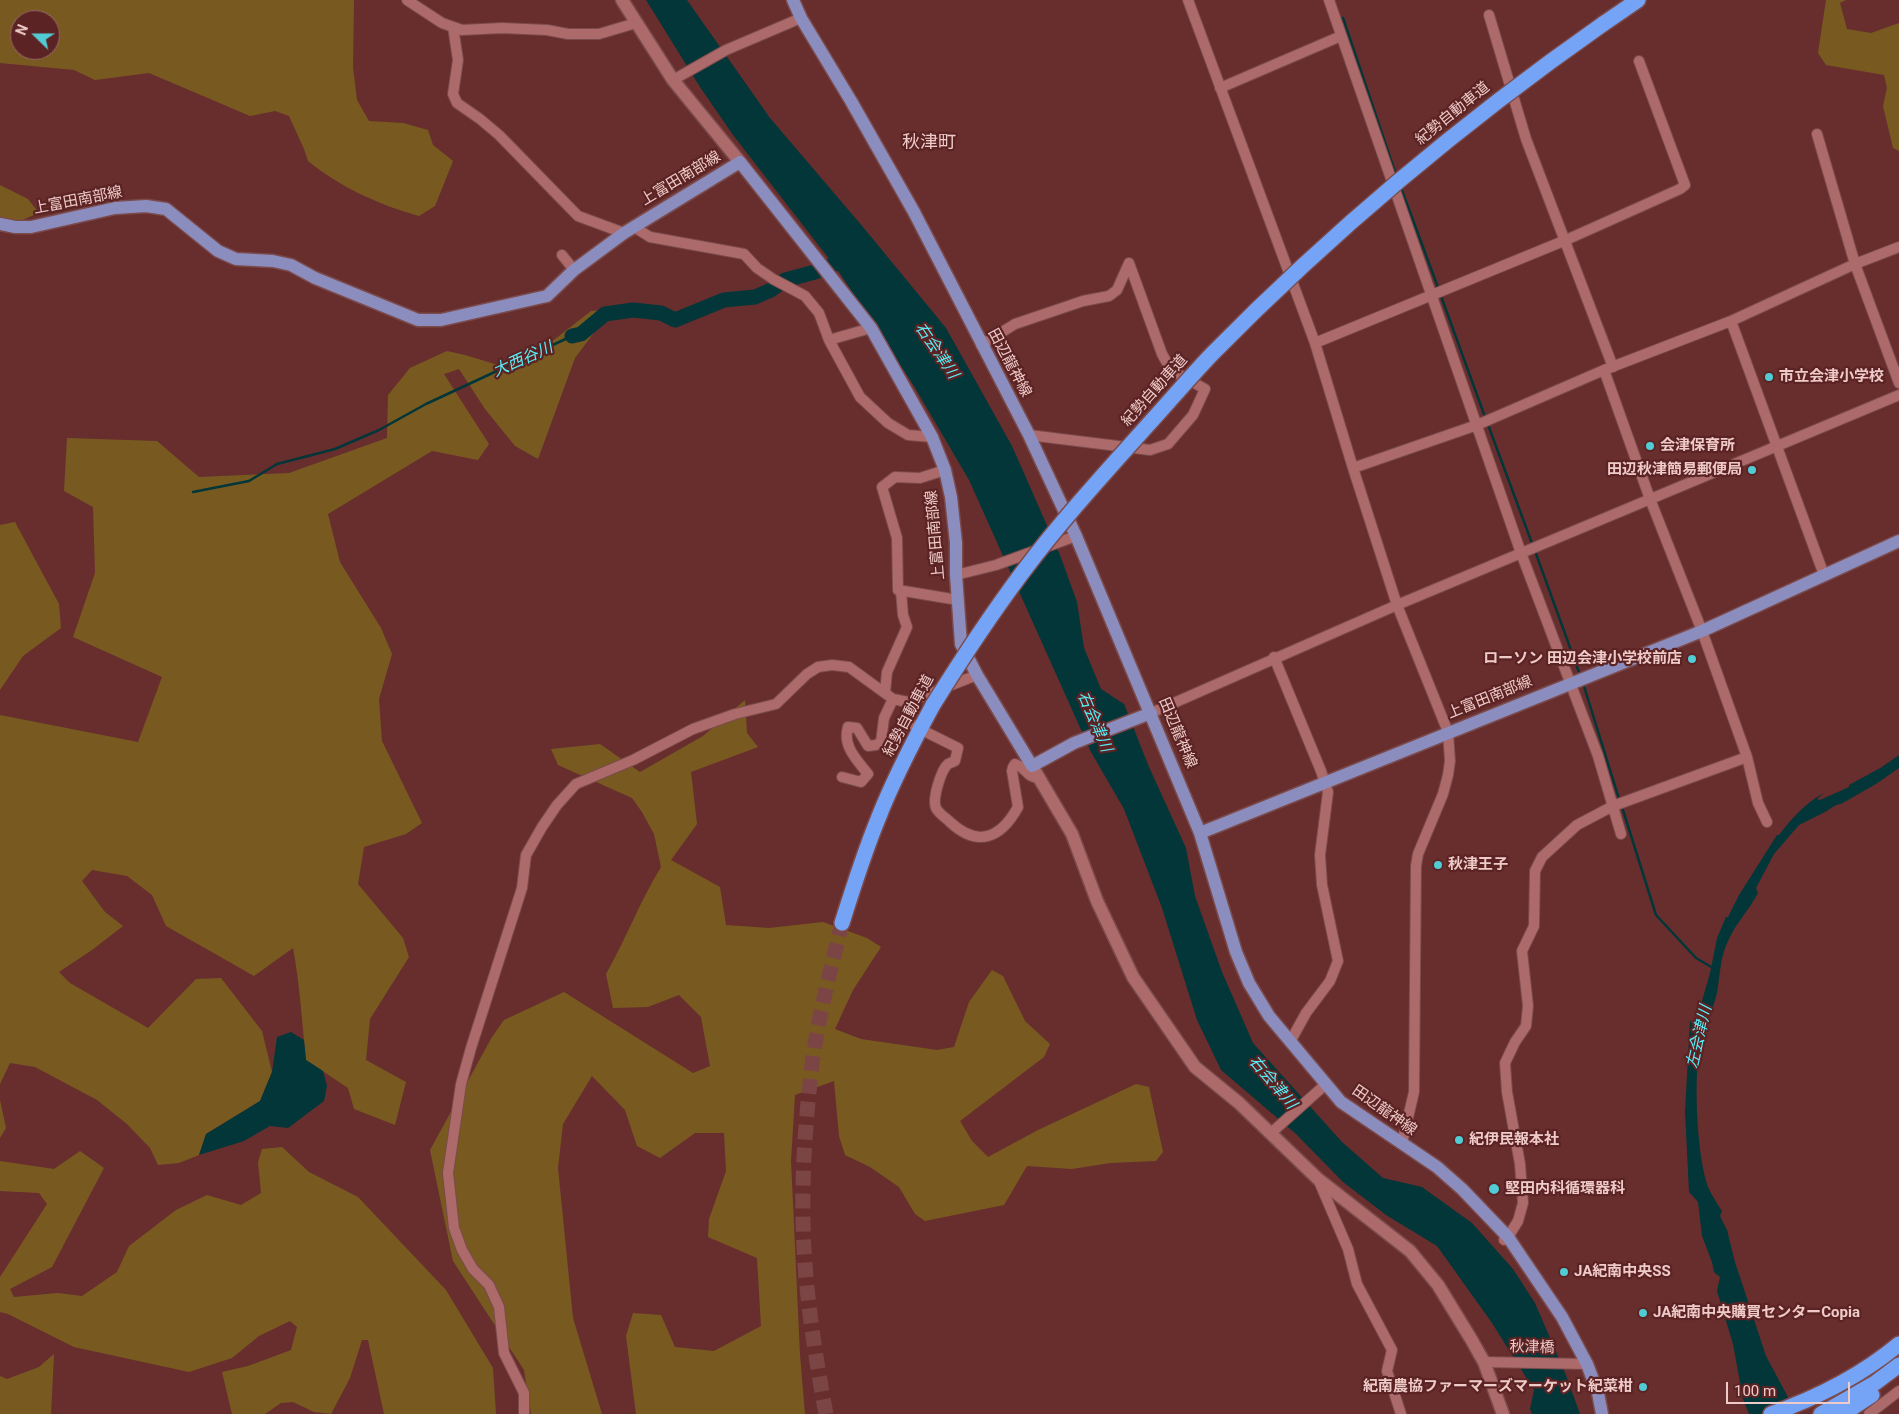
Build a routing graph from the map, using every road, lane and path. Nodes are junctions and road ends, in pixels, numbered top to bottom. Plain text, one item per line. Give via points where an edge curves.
1 (407, 0) edge
2 (622, 0) edge
3 (793, 0) edge
4 (1188, 0) edge
5 (1329, 0) edge
6 (1638, 0) edge
7 (1489, 15) dead end
8 (801, 18) junction
9 (636, 23) junction
10 (452, 27) junction
11 (1341, 36) junction
12 (1639, 61) dead end
13 (679, 77) junction
14 (1220, 88) junction
15 (1817, 134) dead end
16 (740, 162) junction
17 (0, 224) edge
18 (629, 230) junction
19 (1566, 240) junction
20 (1899, 247) edge
21 (562, 256) dead end
22 (1855, 264) junction
23 (574, 270) junction
24 (1432, 296) junction
25 (1731, 321) junction
26 (871, 328) junction
27 (829, 340) junction
28 (1315, 343) junction
29 (981, 345) junction
30 (1608, 368) junction
31 (1899, 383) edge
32 (1899, 395) edge
33 (1477, 425) junction
34 (1028, 435) junction
35 (932, 437) junction
36 (1778, 446) junction
37 (1353, 468) junction
38 (945, 470) junction
39 (1650, 499) junction
40 (1076, 536) junction
41 (1899, 541) edge
42 (1521, 553) junction
43 (1824, 575) junction
44 (956, 576) junction
45 (901, 591) junction
46 (958, 600) junction
47 (1397, 605) junction
48 (1702, 632) junction
49 (1274, 657) junction
50 (976, 675) junction
51 (1571, 683) junction
52 (889, 696) junction
53 (1146, 714) junction
54 (913, 725) dead end
55 (1448, 732) junction
56 (928, 733) dead end
57 (881, 742) junction
58 (1747, 757) junction
59 (1032, 766) junction
60 (842, 777) dead end
61 (1040, 778) junction
62 (1324, 784) junction
63 (1612, 806) junction
64 (1767, 822) dead end
65 (1200, 833) junction
66 (1621, 834) dead end
67 (842, 923) tunnel mouth
68 (1290, 1042) junction
69 (1324, 1086) junction
70 (1273, 1132) junction
71 (1402, 1143) junction
72 (1318, 1178) junction
73 (1506, 1239) junction
74 (1897, 1358) edge
75 (1489, 1362) junction
76 (1587, 1364) junction
77 (1899, 1391) edge
78 (524, 1414) edge
79 (1401, 1414) edge
80 (1503, 1414) edge
81 (1602, 1414) edge
82 (1771, 1414) edge
83 (1796, 1414) edge
84 (1821, 1414) edge
85 (1843, 1414) edge
86 (1868, 1414) edge

1 - 10 street
2 - 9 street
3 - 8 main road, 田辺龍神線
4 - 14 street
5 - 11 street
6 - 67 highway, 紀勢自動車道, bridge via 1543,66 1401,178 1323,247 1211,355 1094,485 988,620 933,705 878,817
7 - 19 street via 1526,139
8 - 13 street via 726,50
8 - 29 main road, 田辺龍神線 via 914,212
9 - 10 street via 599,34 502,28 462,30
9 - 13 street
10 - 18 street via 457,44 453,94 457,103 499,136 578,216
11 - 14 street
11 - 24 street
12 - 19 street via 1685,185
13 - 16 street
14 - 28 street
15 - 22 street
16 - 18 main road, 上富田南部線
16 - 26 main road, 上富田南部線
17 - 23 main road, 上富田南部線 via 31,227 116,208 146,206 166,209 218,251 236,259 273,260 291,265 418,320 441,320 547,296
18 - 23 main road, 上富田南部線
18 - 27 street via 650,238 744,254 756,268 806,296 819,313
19 - 24 street
19 - 30 street
20 - 22 street
21 - 23 street
22 - 25 street
22 - 31 street
24 - 28 street
24 - 33 street
25 - 30 street
25 - 36 street
26 - 27 street
26 - 35 main road, 上富田南部線
27 - 35 street via 867,404 888,423 908,434
28 - 37 street
29 - 34 main road, 田辺龍神線
29 - 34 street via 1015,324 1082,301 1109,296 1117,290 1129,263 1162,354 1171,370 1205,389 1194,416 1168,444 1150,450
30 - 33 street
30 - 39 street
32 - 36 street
33 - 37 street
33 - 42 street
34 - 40 main road, 田辺龍神線
35 - 38 main road, 上富田南部線
36 - 39 street
36 - 43 street
37 - 47 street
38 - 44 main road, 上富田南部線 via 956,543
38 - 45 street via 920,478 895,477 882,487 897,538 898,590
39 - 42 street
39 - 48 street
40 - 44 street, bridge
40 - 53 main road, 田辺龍神線
41 - 43 main road, 上富田南部線
42 - 47 street
42 - 51 street
43 - 48 main road, 上富田南部線
44 - 46 main road, 上富田南部線
45 - 46 street
45 - 52 street via 907,627 887,672
46 - 50 main road, 上富田南部線 via 962,644
47 - 49 street
47 - 55 street
48 - 51 main road, 上富田南部線
48 - 58 street
49 - 53 street
49 - 62 street
50 - 52 street via 908,702
50 - 59 main road, 上富田南部線
51 - 55 main road, 上富田南部線
51 - 63 street via 1598,756
52 - 57 street
52 - 78 street via 849,667 818,667 776,704 734,714 693,729 633,760 576,784 542,826 526,855 522,888 462,1084 448,1173 454,1228 462,1250 489,1285 498,1307 504,1353 524,1393
53 - 59 main road via 1074,743
53 - 65 main road, 田辺龍神線
54 - 57 street via 909,723 885,743
55 - 62 main road, 上富田南部線
55 - 71 street via 1448,775 1416,866 1414,1092
56 - 61 street via 958,748 955,761 947,765 937,787 934,801 936,809 966,834 992,835 1012,819 1018,807 1012,771 1015,764 1033,778
57 - 60 street via 868,746 857,728 848,727 845,736 852,755 868,774 862,782
58 - 63 street
58 - 64 street via 1758,803
59 - 61 street
61 - 70 street via 1072,834 1097,901 1133,977 1195,1067
62 - 65 main road, 上富田南部線
62 - 68 street via 1328,792 1320,855 1322,885 1338,961 1330,981 1306,1013
63 - 66 street
63 - 73 street via 1570,830 1542,857 1535,871 1534,926 1522,951 1528,1006 1526,1026 1505,1064 1523,1203 1518,1221
65 - 68 main road, 田辺龍神線 via 1236,952 1249,983
68 - 69 main road, 田辺龍神線
69 - 70 street
69 - 71 main road, 田辺龍神線 via 1341,1102
70 - 72 street
71 - 73 main road, 田辺龍神線 via 1462,1189
72 - 75 street via 1410,1251 1442,1284
72 - 79 street via 1348,1249 1356,1284 1392,1350 1386,1371
73 - 76 main road, 田辺龍神線 via 1562,1317
74 - 82 highway via 1866,1368 1812,1397
74 - 83 highway
74 - 84 highway via 1875,1383
74 - 85 highway via 1853,1409
75 - 76 street, 秋津橋
75 - 80 street
76 - 81 main road, 田辺龍神線
77 - 86 street

